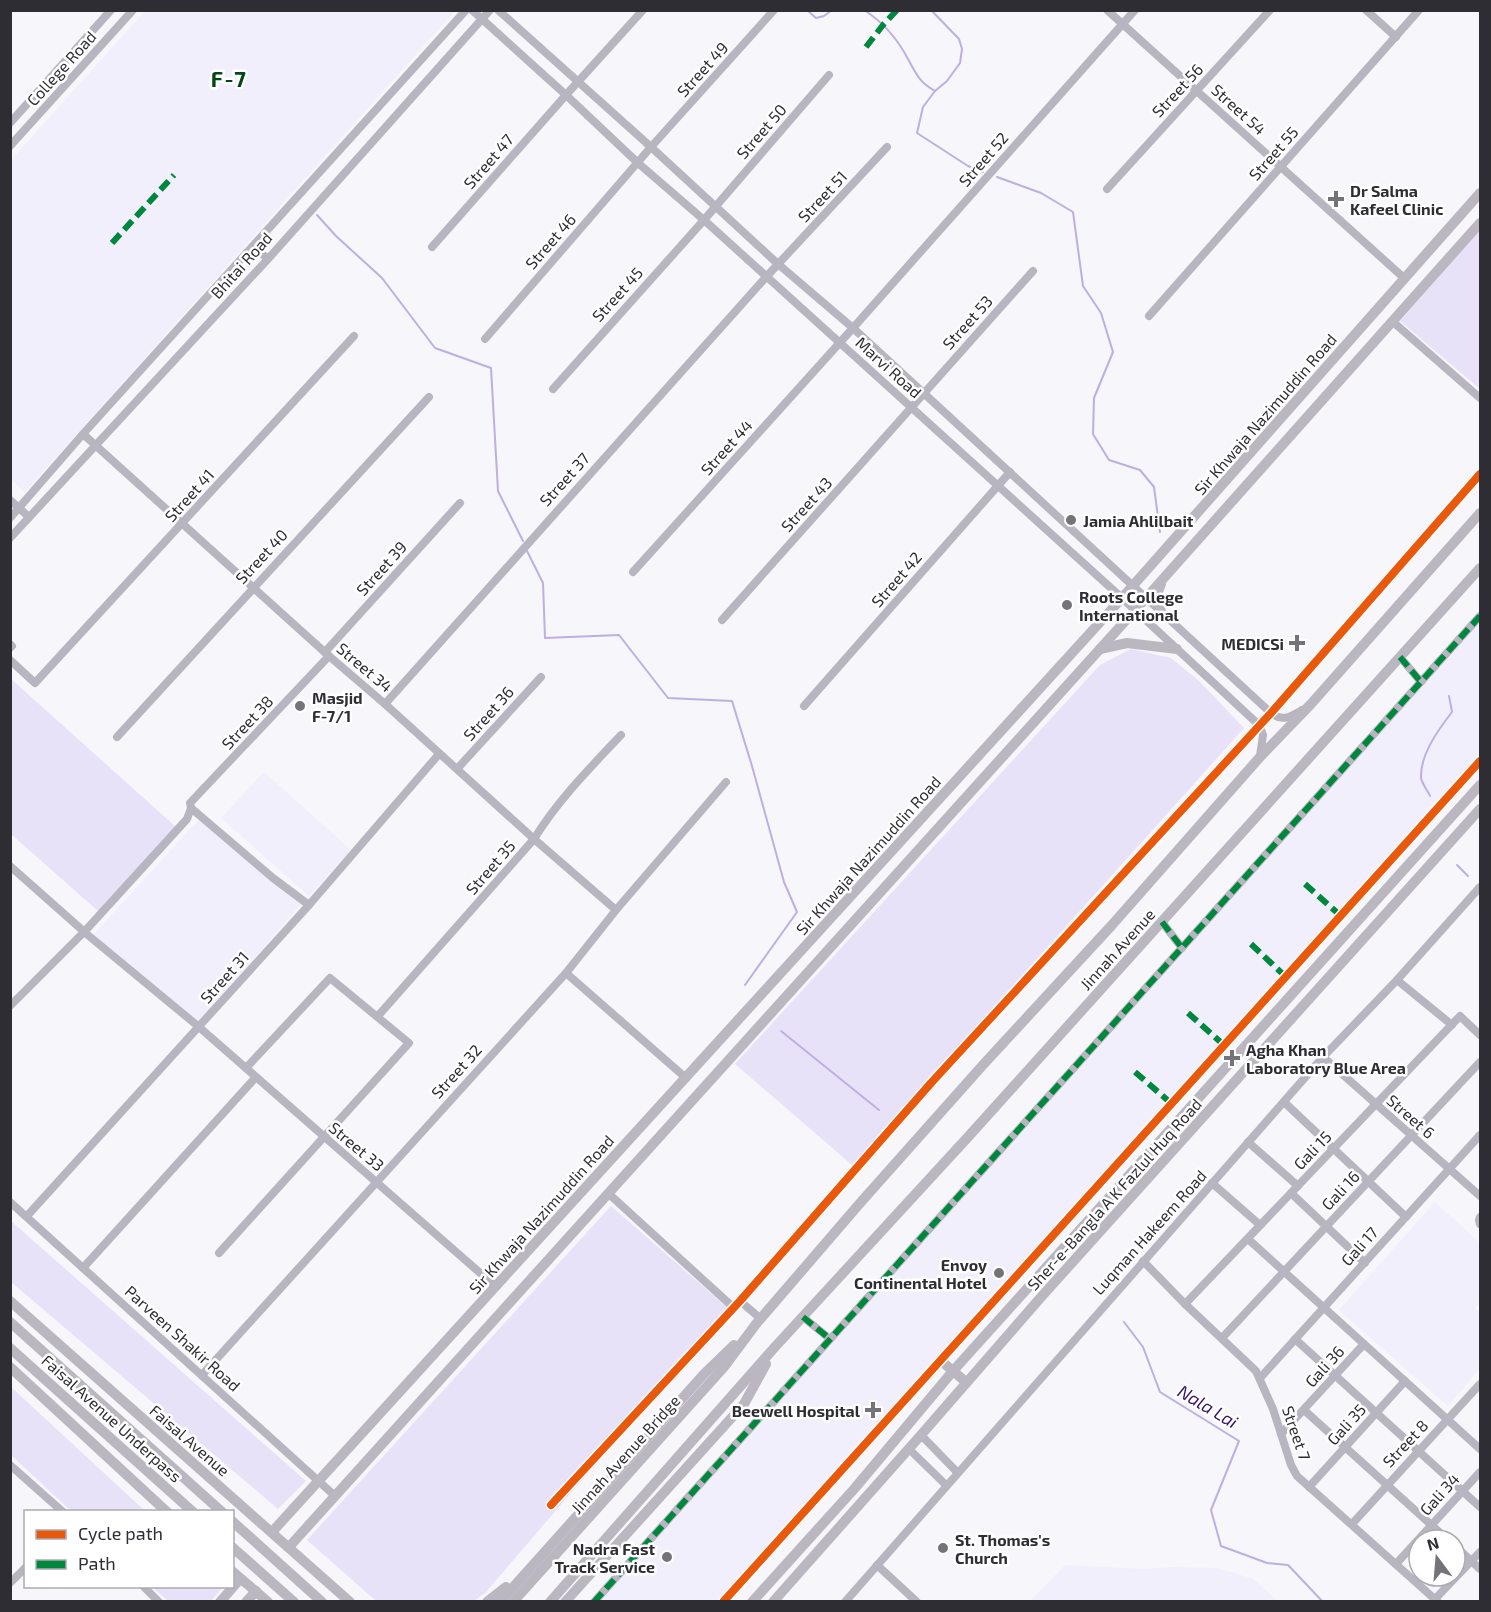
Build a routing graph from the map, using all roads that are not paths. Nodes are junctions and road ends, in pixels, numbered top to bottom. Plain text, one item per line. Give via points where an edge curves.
1 (111, 10) edge
2 (133, 10) edge
3 (466, 10) edge
4 (472, 10) edge
5 (490, 10) edge
6 (498, 10) edge
7 (643, 10) edge
8 (774, 10) edge
9 (1107, 10) edge
10 (1135, 10) edge
11 (1270, 10) edge
12 (1366, 10) edge
13 (1419, 10) edge
14 (482, 20) junction
15 (1122, 24) junction
16 (1396, 37) junction
17 (830, 75) dead end
18 (579, 82) junction
19 (1196, 91) junction
20 (566, 95) junction
21 (10, 123) edge
22 (10, 146) edge
23 (651, 147) junction
24 (887, 147) dead end
25 (638, 163) junction
26 (1281, 167) junction
27 (1107, 189) dead end
28 (1480, 193) edge
29 (714, 206) junction
30 (704, 220) junction
31 (1480, 222) edge
32 (253, 246) junction
33 (432, 248) dead end
34 (268, 259) junction
35 (778, 264) junction
36 (1033, 271) dead end
37 (767, 276) junction
38 (1404, 278) junction
39 (1149, 316) dead end
40 (1392, 321) junction
41 (853, 328) junction
42 (354, 336) dead end
43 (485, 339) dead end
44 (840, 343) junction
45 (553, 389) dead end
46 (924, 393) junction
47 (429, 398) dead end
48 (1480, 398) edge
49 (912, 408) junction
50 (82, 434) junction
51 (95, 446) junction
52 (1010, 472) junction
53 (1480, 474) edge
54 (998, 486) junction
55 (10, 500) edge
56 (460, 503) dead end
57 (19, 507) junction
58 (1480, 513) edge
59 (29, 517) junction
60 (10, 518) edge
61 (183, 524) junction
62 (19, 528) junction
63 (10, 538) edge
64 (1480, 568) edge
65 (633, 572) dead end
66 (1165, 576) junction
67 (1133, 586) junction
68 (253, 588) junction
69 (1122, 598) junction
70 (1146, 598) junction
71 (1134, 610) junction
72 (1161, 611) junction
73 (1480, 616) edge
74 (722, 620) dead end
75 (1100, 649) junction
76 (1176, 649) junction
77 (327, 654) junction
78 (1400, 657) junction
79 (10, 660) edge
80 (541, 677) dead end
81 (1421, 682) junction
82 (386, 704) junction
83 (1311, 704) junction
84 (804, 706) dead end
85 (1271, 713) junction
86 (1259, 725) junction
87 (621, 735) dead end
88 (117, 737) dead end
89 (439, 754) junction
90 (1260, 757) junction
91 (1480, 761) edge
92 (457, 769) junction
93 (726, 782) dead end
94 (1480, 785) edge
95 (191, 808) junction
96 (1480, 809) edge
97 (534, 840) junction
98 (10, 866) edge
99 (1480, 887) edge
100 (309, 905) junction
101 (616, 910) junction
102 (1162, 922) junction
103 (85, 932) junction
104 (1182, 948) junction
105 (566, 973) junction
106 (1397, 980) junction
107 (10, 1006) edge
108 (378, 1016) junction
109 (1245, 1023) junction
110 (1452, 1025) junction
111 (199, 1027) junction
112 (1256, 1034) junction
113 (1480, 1035) edge
114 (1267, 1046) junction
115 (1323, 1058) junction
116 (1480, 1062) edge
117 (246, 1068) junction
118 (256, 1077) junction
119 (686, 1078) junction
120 (1284, 1102) junction
121 (1376, 1105) junction
122 (1480, 1135) edge
123 (1412, 1136) junction
124 (324, 1138) junction
125 (1248, 1142) junction
126 (1334, 1149) junction
127 (1449, 1169) junction
128 (377, 1182) junction
129 (1368, 1182) junction
130 (1212, 1183) junction
131 (1298, 1186) junction
132 (1291, 1193) junction
133 (609, 1194) junction
134 (1480, 1196) edge
135 (10, 1202) edge
136 (27, 1216) junction
137 (1406, 1217) junction
138 (1260, 1225) junction
139 (1326, 1226) junction
140 (538, 1239) junction
141 (1248, 1239) junction
142 (219, 1253) dead end
143 (555, 1253) junction
144 (1143, 1261) junction
145 (1365, 1263) junction
146 (84, 1268) junction
147 (1284, 1272) junction
148 (495, 1286) junction
149 (10, 1301) edge
150 (737, 1304) junction
151 (1185, 1304) junction
152 (1324, 1308) junction
153 (803, 1317) junction
154 (10, 1322) edge
155 (758, 1322) junction
156 (1222, 1338) junction
157 (1295, 1339) junction
158 (830, 1340) junction
159 (1364, 1344) junction
160 (10, 1348) edge
161 (774, 1348) junction
162 (940, 1360) junction
163 (10, 1367) edge
164 (953, 1371) junction
165 (202, 1375) junction
166 (1335, 1375) junction
167 (1261, 1377) junction
168 (1405, 1381) junction
169 (966, 1382) junction
170 (1480, 1384) edge
171 (1304, 1410) junction
172 (1377, 1413) junction
173 (1448, 1419) junction
174 (1281, 1434) junction
175 (921, 1436) junction
176 (1346, 1447) junction
177 (909, 1449) junction
178 (1480, 1449) edge
179 (1419, 1451) junction
180 (10, 1465) edge
181 (957, 1472) junction
182 (1480, 1472) edge
183 (320, 1482) junction
184 (946, 1485) junction
185 (1387, 1485) junction
186 (1309, 1487) junction
187 (1463, 1491) junction
188 (335, 1496) junction
189 (551, 1505) dead end
190 (1480, 1507) edge
191 (61, 1510) edge
192 (165, 1510) edge
193 (191, 1510) edge
194 (220, 1510) edge
195 (234, 1523) edge
196 (1352, 1524) junction
197 (1432, 1525) junction
198 (1435, 1528) edge
199 (272, 1532) junction
200 (290, 1547) junction
201 (234, 1549) edge
202 (1480, 1552) edge
203 (1467, 1557) edge
204 (1471, 1561) junction
205 (1396, 1564) junction
206 (877, 1565) junction
207 (24, 1569) edge
208 (1480, 1569) edge
209 (236, 1575) edge
210 (523, 1575) junction
211 (10, 1584) edge
212 (144, 1588) edge
213 (228, 1588) edge
214 (255, 1591) junction
215 (1436, 1600) edge
216 (159, 1602) edge
217 (220, 1602) edge
218 (246, 1602) edge
219 (268, 1602) edge
220 (294, 1602) edge
221 (322, 1602) edge
222 (350, 1602) edge
223 (487, 1602) edge
224 (500, 1602) edge
225 (513, 1602) edge
226 (550, 1602) edge
227 (565, 1602) edge
228 (594, 1602) edge
229 (723, 1602) edge
230 (752, 1602) edge
231 (773, 1602) edge
232 (844, 1602) edge
233 (917, 1602) edge

1 - 21 street, College Road
2 - 22 street, College Road
3 - 32 street, Bhitai Road
4 - 14 street, Marvi Road
5 - 14 street, Bhitai Road
6 - 18 street, Marvi Road
7 - 18 street, Street 47
8 - 23 street, Street 49
9 - 15 street, Street 54
10 - 15 street, Street 52
11 - 19 street, Street 56
12 - 16 street
13 - 16 street, Street 55
14 - 20 street, Marvi Road
14 - 34 street, Bhitai Road
15 - 19 street, Street 54
15 - 41 street, Street 52
16 - 26 street, Street 55
17 - 29 street, Street 50
18 - 20 street, Street 47
18 - 23 street, Marvi Road
19 - 26 street, Street 54
19 - 27 street, Street 56
20 - 25 street, Marvi Road
20 - 33 street, Street 47
23 - 25 street, Street 49
23 - 29 street, Marvi Road
24 - 35 street, Street 51
25 - 30 street, Marvi Road
25 - 43 street, Street 46
26 - 38 street, Street 54
26 - 39 street, Street 55
28 - 38 main road, Sir Khwaja Nazimuddin Road
29 - 30 street, Street 50
29 - 35 street, Marvi Road
30 - 37 street, Marvi Road
30 - 45 street, Street 45
31 - 40 main road, Sir Khwaja Nazimuddin Road
32 - 34 street
32 - 50 street, Bhitai Road
34 - 51 street, Bhitai Road
35 - 37 street, Street 51
35 - 41 street, Marvi Road
36 - 46 street, Street 53
37 - 44 street, Marvi Road
37 - 82 street, Street 37
38 - 67 main road, Sir Khwaja Nazimuddin Road
40 - 48 street
40 - 66 main road, Sir Khwaja Nazimuddin Road
41 - 44 street, Street 52
41 - 46 street, Marvi Road
42 - 61 street, Street 41
44 - 49 street, Marvi Road
44 - 65 street, Street 44
46 - 49 street, Street 53
46 - 52 street, Marvi Road
47 - 68 street, Street 40
49 - 54 street, Marvi Road
49 - 74 street, Street 43
50 - 51 street, Street 34
50 - 57 street, Bhitai Road
51 - 59 street, Bhitai Road
51 - 61 street, Street 34
52 - 54 street, Street 42
52 - 67 street, Marvi Road
53 - 85 street
54 - 69 street, Marvi Road
54 - 84 street, Street 42
55 - 57 street
56 - 77 street, Street 39
57 - 59 street
57 - 60 street, Bhitai Road
58 - 83 main road, Jinnah Avenue
59 - 62 street, Bhitai Road
60 - 62 street
61 - 68 street, Street 34
61 - 79 street, Street 41 via 35,683
62 - 63 street, Bhitai Road
64 - 78 main road, Jinnah Avenue
66 - 70 main road, Sir Khwaja Nazimuddin Road
66 - 72 main road via 1157,595
67 - 69 main road, Sir Khwaja Nazimuddin Road
67 - 70 street, Marvi Road
68 - 77 street, Street 34
68 - 88 street, Street 40
69 - 71 street, Marvi Road
69 - 119 main road, Sir Khwaja Nazimuddin Road
70 - 71 main road, Sir Khwaja Nazimuddin Road
70 - 72 street, Marvi Road
71 - 75 main road, Sir Khwaja Nazimuddin Road
71 - 76 street, Marvi Road
72 - 85 street, Marvi Road
73 - 81 street
75 - 76 main road via 1127,643
75 - 133 main road, Sir Khwaja Nazimuddin Road
76 - 86 street, Marvi Road
77 - 82 street, Street 34
77 - 95 street, Street 38 via 190,803
78 - 81 street
78 - 102 main road, Jinnah Avenue
80 - 92 street, Street 36
81 - 104 street
82 - 89 street, Street 34
83 - 85 street via 1285,719
83 - 90 main road, Jinnah Avenue
85 - 86 street
86 - 90 street via 1263,735
86 - 150 street via 931,1083
87 - 97 street, Street 35 via 549,814
89 - 92 street, Street 34
89 - 100 street, Street 31
90 - 155 main road, Jinnah Avenue
91 - 109 street
92 - 97 street, Street 34
93 - 101 street, Street 32
94 - 112 main road, Sher-e-Bangla A K Fazlul Huq Road
95 - 100 street
95 - 103 street, Street 38 via 187,819
96 - 114 main road, Sher-e-Bangla A K Fazlul Huq Road
97 - 101 street, Street 34
97 - 108 street, Street 35
98 - 103 street, Street 33
99 - 106 street, Luqman Hakeem Road
100 - 111 street, Street 31
101 - 105 street, Street 32
102 - 104 street
102 - 153 main road, Jinnah Avenue
103 - 107 street, Street 38
103 - 111 street, Street 33
104 - 158 street
105 - 119 street
105 - 128 street, Street 32
106 - 110 street
106 - 115 street, Luqman Hakeem Road
108 - 117 street via 330,978
108 - 124 street via 409,1043
109 - 112 street
109 - 162 street
110 - 113 street, Gali 15 via 1460,1017
110 - 121 street, Gali 15
111 - 117 street, Street 33
111 - 136 street, Street 31
112 - 114 main road
112 - 164 main road, Sher-e-Bangla A K Fazlul Huq Road
114 - 169 main road, Sher-e-Bangla A K Fazlul Huq Road
115 - 120 street, Luqman Hakeem Road
115 - 121 street, Street 6
116 - 123 street, Gali 16
117 - 118 street, Street 33
118 - 124 street, Street 33
118 - 146 street
119 - 140 main road, Sir Khwaja Nazimuddin Road
120 - 125 street, Luqman Hakeem Road
120 - 126 street
121 - 123 street, Street 6
121 - 126 street, Gali 15
122 - 127 street, Gali 17
123 - 127 street, Street 6
123 - 129 street, Gali 16
124 - 128 street, Street 33
124 - 142 street
125 - 130 street, Luqman Hakeem Road
125 - 131 street
126 - 129 street
126 - 131 street, Gali 15
127 - 134 street, Street 6
127 - 137 street, Gali 17
128 - 148 street, Street 33
128 - 165 street, Street 32
129 - 137 street
129 - 139 street, Gali 16
130 - 138 street
130 - 144 street, Luqman Hakeem Road
131 - 132 street, Gali 15
132 - 138 street, Gali 15
132 - 139 street
133 - 143 main road, Sir Khwaja Nazimuddin Road
133 - 150 street via 697,1276
135 - 136 street, Parveen Shakir Road
136 - 146 street, Parveen Shakir Road
137 - 145 street, Gali 17
138 - 141 street, Gali 15
139 - 145 street
139 - 147 street, Gali 16
140 - 143 main road
140 - 148 main road, Sir Khwaja Nazimuddin Road
141 - 147 street
141 - 151 street, Gali 15
143 - 188 main road, Sir Khwaja Nazimuddin Road
144 - 151 street, Street 7
144 - 181 street, Luqman Hakeem Road
145 - 152 street, Gali 17
146 - 165 street, Parveen Shakir Road
147 - 152 street
147 - 156 street, Gali 16
148 - 183 main road, Sir Khwaja Nazimuddin Road
149 - 199 main road, Faisal Avenue
150 - 155 street
150 - 189 street
151 - 156 street, Street 7
152 - 157 street, Gali 17
152 - 159 street
153 - 158 street
153 - 161 main road, Jinnah Avenue
154 - 194 main road, Faisal Avenue Underpass
155 - 210 main road via 704,1374
155 - 225 main road, Jinnah Avenue Bridge via 724,1366
156 - 167 street, Street 7
157 - 166 street
157 - 167 street, Gali 17
158 - 228 street
159 - 166 street, Gali 36
159 - 168 street
160 - 193 main road, Faisal Avenue Underpass
161 - 226 main road
161 - 227 main road via 744,1404
162 - 164 main road
162 - 229 street
163 - 192 main road
164 - 169 main road
164 - 230 main road, Sher-e-Bangla A K Fazlul Huq Road
165 - 183 street, Parveen Shakir Road
166 - 171 street, Gali 36
166 - 172 street
167 - 174 street, Street 7
168 - 172 street, Gali 35
168 - 173 street
169 - 175 main road, Sher-e-Bangla A K Fazlul Huq Road
170 - 173 street, Street 8
171 - 174 street, Gali 36
171 - 176 street
172 - 176 street, Gali 35
172 - 179 street
173 - 178 street
173 - 179 street, Street 8
174 - 186 street, Street 7 via 1291,1465
175 - 177 main road, Sher-e-Bangla A K Fazlul Huq Road
175 - 181 street
176 - 185 street
176 - 186 street, Gali 35
177 - 184 street
177 - 231 main road, Sher-e-Bangla A K Fazlul Huq Road
179 - 185 street, Street 8
179 - 187 street
180 - 191 street
181 - 184 street, Luqman Hakeem Road
182 - 187 street, Gali 34
183 - 188 street, Parveen Shakir Road
183 - 199 main road, Sir Khwaja Nazimuddin Road
184 - 206 street, Luqman Hakeem Road
185 - 196 street, Street 8
185 - 197 street
186 - 196 street, Street 7
187 - 190 street
187 - 197 street, Gali 34
188 - 200 main road, Sir Khwaja Nazimuddin Road
195 - 221 main road
196 - 205 street, Street 7
197 - 198 street
197 - 205 street, Gali 34
199 - 200 main road, Faisal Avenue
200 - 222 main road, Faisal Avenue
201 - 220 main road
202 - 204 street
203 - 204 street
204 - 208 street
204 - 215 street
205 - 215 street, Street 7
206 - 232 street, Luqman Hakeem Road
206 - 233 street
207 - 211 street
209 - 214 main road
210 - 223 main road
210 - 224 main road
212 - 216 street
213 - 217 main road
214 - 218 main road
214 - 219 main road

